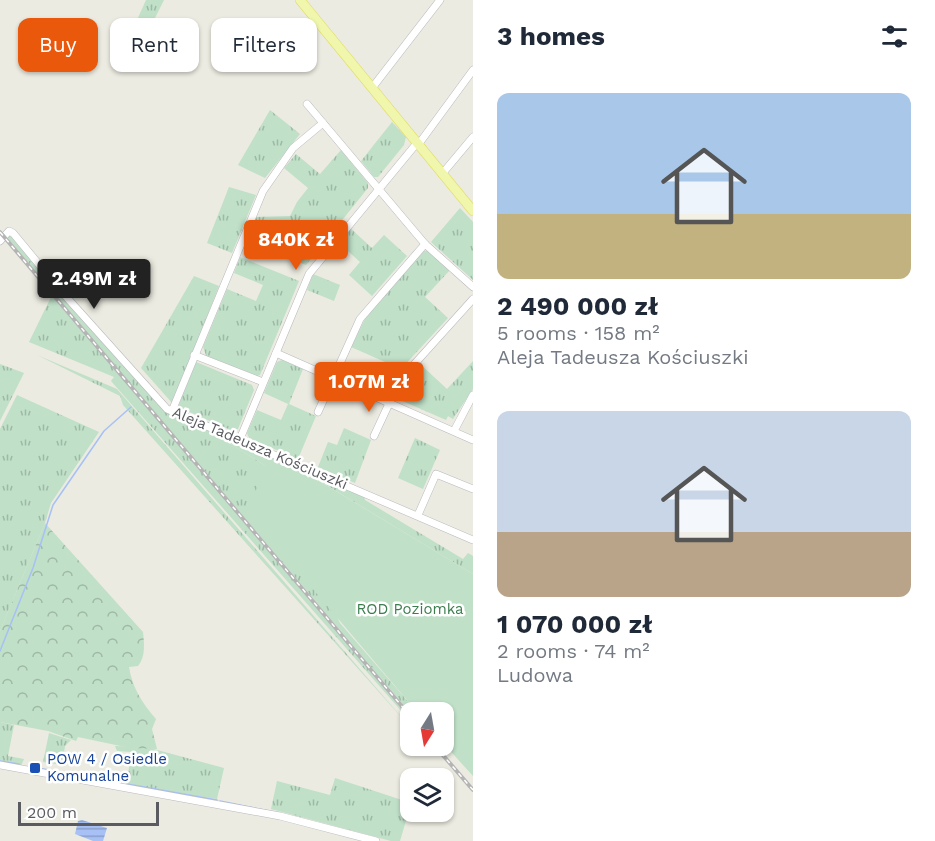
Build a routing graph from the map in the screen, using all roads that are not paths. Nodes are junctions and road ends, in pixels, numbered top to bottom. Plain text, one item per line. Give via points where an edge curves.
1 (300, 0) edge
2 (440, 0) edge
3 (473, 70) edge
4 (372, 88) junction
5 (307, 104) dead end
6 (323, 123) junction
7 (473, 137) edge
8 (418, 144) junction
9 (442, 174) junction
10 (378, 188) junction
11 (473, 211) edge
12 (0, 241) edge
13 (425, 244) junction
14 (473, 287) edge
15 (473, 299) edge
16 (276, 353) junction
17 (194, 355) junction
18 (334, 378) junction
19 (263, 382) junction
20 (473, 394) edge
21 (388, 401) junction
22 (172, 411) junction
23 (318, 412) dead end
24 (454, 431) junction
25 (374, 436) dead end
26 (240, 439) junction
27 (473, 440) edge
28 (473, 489) edge
29 (418, 515) junction
30 (473, 540) edge
31 (0, 765) edge
32 (376, 841) edge

1 - 4 main road
2 - 4 street
3 - 8 street
4 - 8 main road
5 - 6 street
6 - 10 street
6 - 17 street via 297,144 268,181
7 - 9 street
8 - 9 main road
8 - 10 street
9 - 11 main road
10 - 13 street
10 - 16 street via 309,273
12 - 22 street, Aleja Tadeusza Kościuszki via 9,231 164,407
13 - 14 street
13 - 18 street via 360,319
15 - 21 street via 404,374
16 - 18 street
16 - 19 street
17 - 19 street
17 - 22 street
18 - 21 street
18 - 23 street
19 - 26 street
20 - 24 street
21 - 24 street
21 - 25 street
22 - 26 street, Aleja Tadeusza Kościuszki
24 - 27 street
26 - 29 street, Aleja Tadeusza Kościuszki
28 - 29 street via 436,474
29 - 30 street, Aleja Tadeusza Kościuszki
31 - 32 street via 274,815

